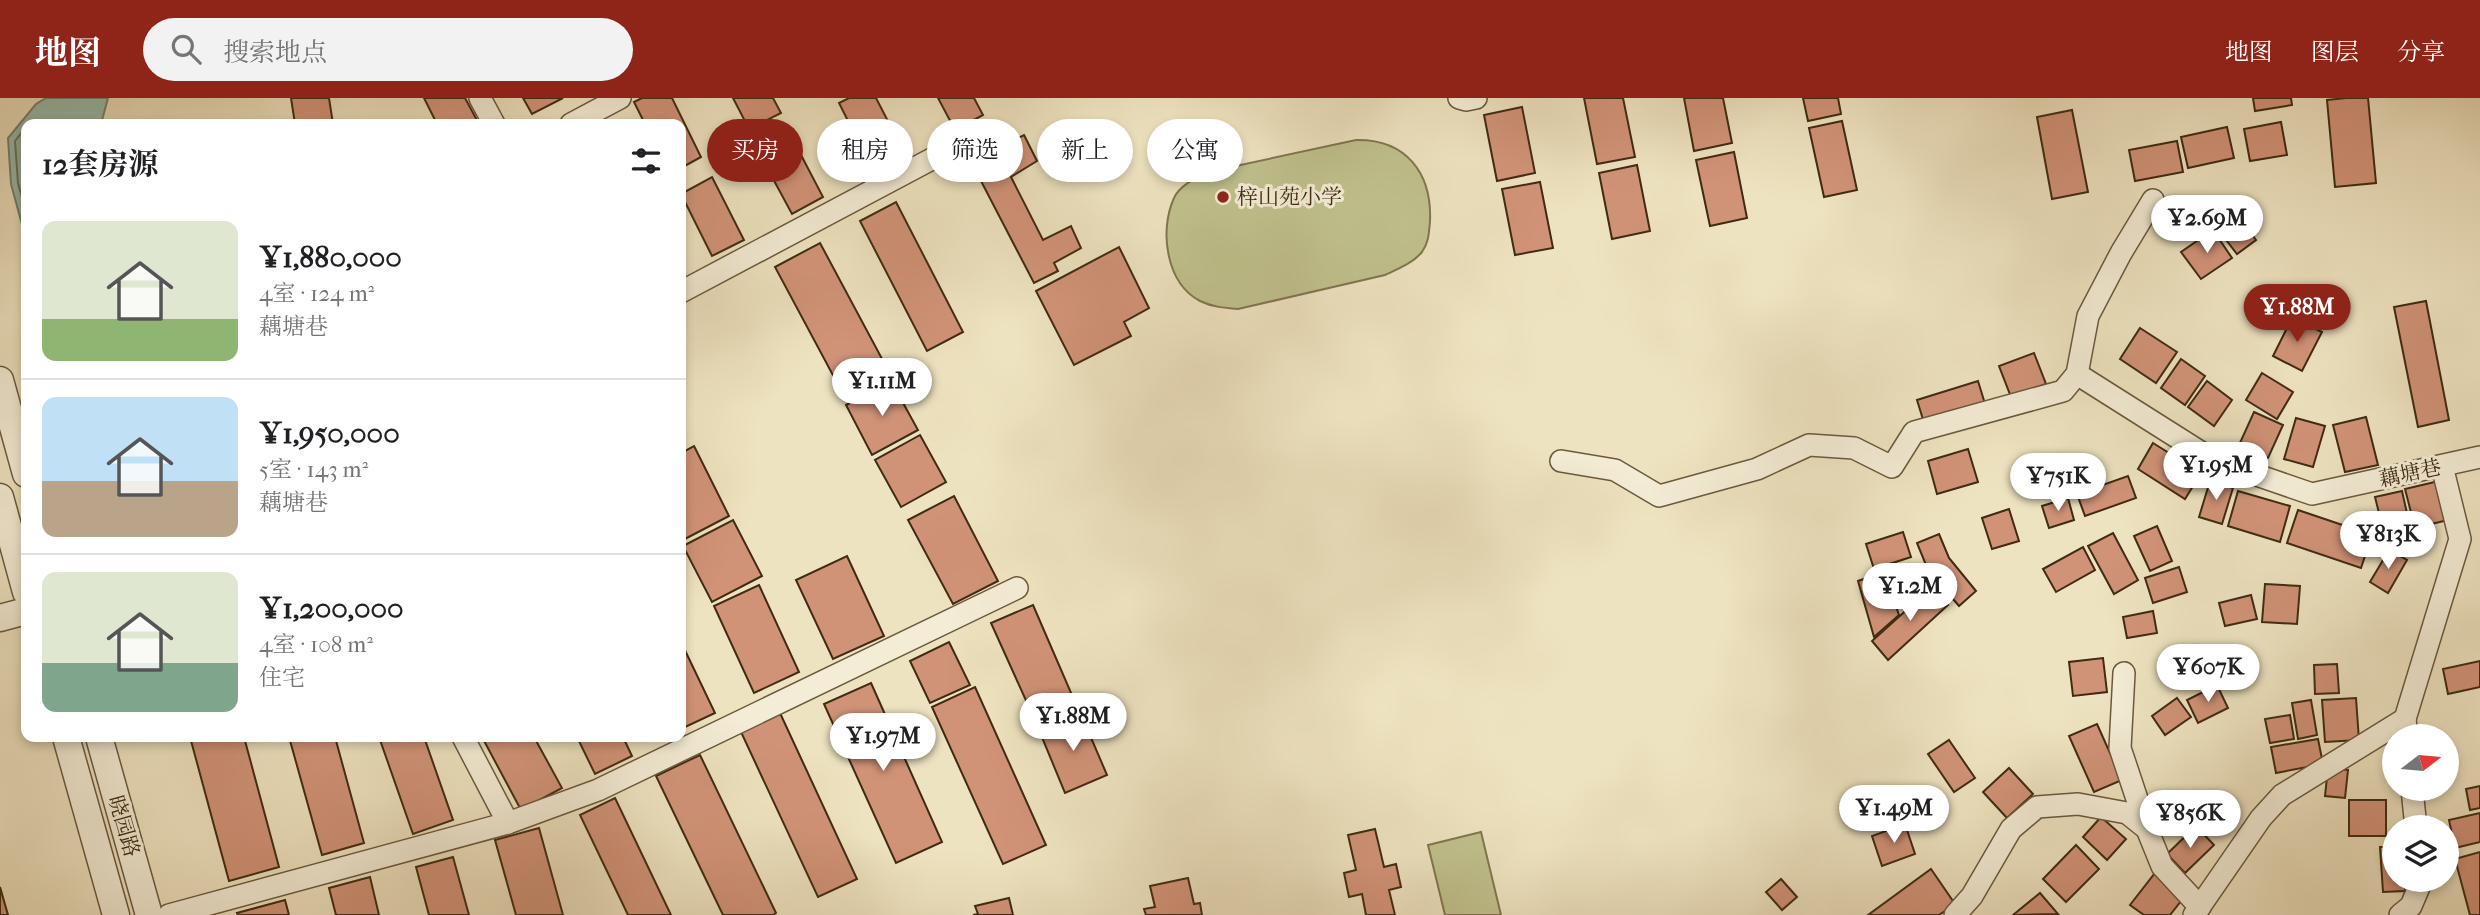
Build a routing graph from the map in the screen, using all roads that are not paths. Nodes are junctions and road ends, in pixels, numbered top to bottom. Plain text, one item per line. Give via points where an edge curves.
1 (480, 98) edge
2 (620, 98) edge
3 (1459, 98) edge
4 (1476, 98) edge
5 (491, 119) edge
6 (580, 119) edge
7 (927, 162) edge
8 (2153, 200) dead end
9 (686, 289) edge
10 (2077, 374) junction
11 (0, 380) edge
12 (21, 456) edge
13 (2480, 457) edge
14 (1562, 461) dead end
15 (2442, 466) junction
16 (0, 497) edge
17 (21, 574) edge
18 (1017, 588) dead end
19 (21, 612) edge
20 (0, 618) edge
21 (2124, 673) dead end
22 (2407, 724) edge
23 (2382, 741) edge
24 (67, 742) edge
25 (100, 742) edge
26 (466, 742) edge
27 (508, 823) junction
28 (2147, 829) junction
29 (2417, 892) edge
30 (2197, 911) edge
31 (116, 915) edge
32 (149, 915) edge
33 (169, 915) edge
34 (1955, 915) edge
35 (2400, 915) edge

1 - 5 street
2 - 6 street
3 - 4 street
7 - 9 street
8 - 10 street via 2088,316
10 - 14 street via 2063,391 1914,432 1892,467 1854,448 1809,445 1757,469 1659,496 1615,470
10 - 15 street, 藕塘巷 via 2214,460 2312,494
11 - 12 street
13 - 15 street, 藕塘巷
15 - 22 street via 2460,538
16 - 17 street
18 - 27 street via 598,790
19 - 20 street
21 - 28 street via 2120,748
23 - 30 street via 2282,795 2260,818
24 - 31 street, 晓园路
25 - 32 street, 晓园路
26 - 27 street
27 - 33 street
28 - 30 street via 2162,866
28 - 34 street via 2127,813 2078,804 2037,807 2011,830
29 - 35 street via 2412,905

